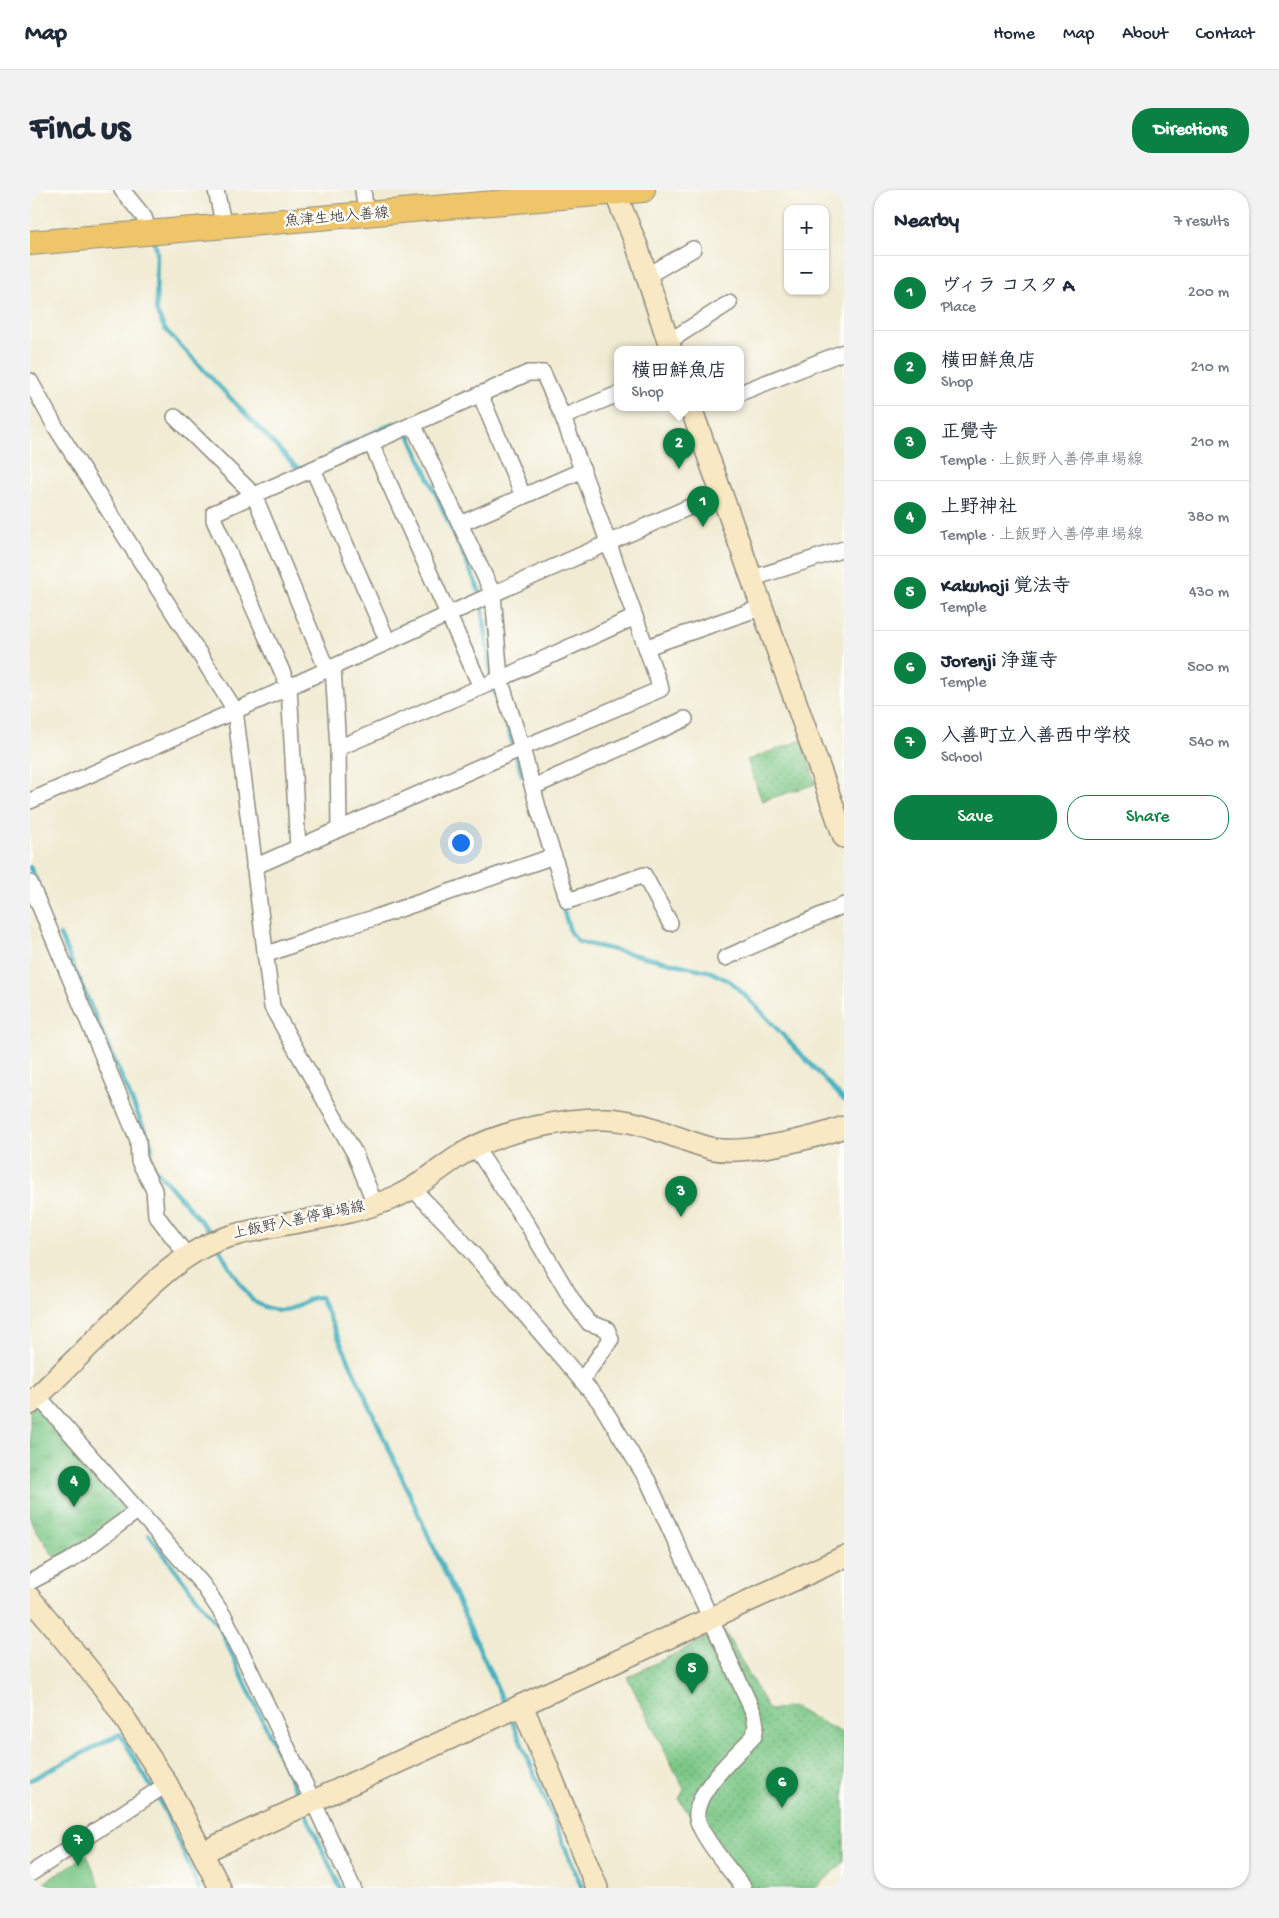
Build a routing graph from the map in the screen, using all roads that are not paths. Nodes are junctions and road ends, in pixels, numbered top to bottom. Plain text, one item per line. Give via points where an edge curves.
1 (122, 190) edge
2 (216, 190) edge
3 (364, 190) edge
4 (643, 190) edge
5 (614, 191) edge
6 (366, 215) junction
7 (224, 227) junction
8 (149, 234) junction
9 (30, 244) edge
10 (693, 249) dead end
11 (647, 276) junction
12 (729, 303) dead end
13 (670, 346) edge
14 (844, 352) edge
15 (30, 381) edge
16 (744, 391) edge
17 (480, 394) junction
18 (614, 396) edge
19 (696, 411) edge
20 (175, 417) dead end
21 (563, 417) junction
22 (413, 424) junction
23 (371, 443) junction
24 (313, 469) junction
25 (584, 470) junction
26 (721, 493) junction
27 (254, 495) junction
28 (523, 496) junction
29 (460, 524) junction
30 (609, 543) junction
31 (844, 549) edge
32 (753, 578) junction
33 (493, 594) junction
34 (763, 607) junction
35 (449, 614) junction
36 (635, 617) junction
37 (388, 642) junction
38 (647, 647) junction
39 (330, 668) junction
40 (500, 679) junction
41 (481, 687) junction
42 (289, 688) junction
43 (235, 710) junction
44 (685, 719) dead end
45 (338, 748) junction
46 (522, 748) junction
47 (532, 787) junction
48 (30, 801) edge
49 (339, 829) junction
50 (844, 837) edge
51 (298, 848) junction
52 (554, 856) junction
53 (254, 867) junction
54 (30, 882) edge
55 (844, 905) edge
56 (670, 923) dead end
57 (266, 956) junction
58 (725, 958) dead end
59 (844, 1127) edge
60 (475, 1147) junction
61 (413, 1189) junction
62 (375, 1204) junction
63 (188, 1257) junction
64 (582, 1380) junction
65 (33, 1399) edge
66 (138, 1511) junction
67 (844, 1557) edge
68 (30, 1582) edge
69 (30, 1598) edge
70 (711, 1618) junction
71 (522, 1705) junction
72 (167, 1784) junction
73 (313, 1801) junction
74 (203, 1852) junction
75 (30, 1874) edge
76 (220, 1888) edge
77 (353, 1888) edge
78 (597, 1888) edge
79 (744, 1888) edge

1 - 8 street via 144,218
2 - 7 street
3 - 6 street
4 - 5 main road, 魚津生地入善線
5 - 6 main road, 魚津生地入善線
5 - 11 street
6 - 7 main road, 魚津生地入善線
7 - 8 main road, 魚津生地入善線
8 - 9 main road, 魚津生地入善線
10 - 11 street
11 - 13 street
12 - 13 street
14 - 16 street
15 - 43 street via 55,426
17 - 21 street via 528,373 543,374
17 - 22 street
17 - 28 street
18 - 21 street
19 - 26 street
20 - 27 street
21 - 25 street
22 - 23 street
22 - 29 street
23 - 24 street
23 - 35 street
24 - 27 street
24 - 37 street
25 - 28 street
25 - 30 street
26 - 30 street
26 - 32 street
27 - 39 street
27 - 42 street via 214,513 214,520
28 - 29 street
29 - 33 street
30 - 33 street
30 - 36 street
31 - 32 street
32 - 34 street
33 - 35 street
33 - 40 street
34 - 38 street
34 - 50 street
35 - 37 street
35 - 41 street
36 - 38 street
36 - 40 street
37 - 39 street
38 - 46 street via 661,689
39 - 42 street
39 - 45 street
40 - 41 street
40 - 46 street
41 - 45 street
42 - 43 street
42 - 51 street
43 - 48 street
43 - 53 street
44 - 47 street
45 - 49 street
46 - 47 street
46 - 49 street
47 - 52 street
49 - 51 street
51 - 53 street
52 - 56 street via 568,901 644,875
52 - 57 street
53 - 57 street
54 - 63 street via 138,1140 139,1161 154,1190 156,1216
55 - 58 street
57 - 62 street via 272,1007 355,1154
59 - 60 street, 上飯野入善停車場線 via 782,1143 731,1151 630,1122 576,1120 540,1126
60 - 61 street, 上飯野入善停車場線
60 - 64 street via 529,1227 574,1303 589,1323 607,1328 610,1340
61 - 62 street, 上飯野入善停車場線
61 - 64 street
62 - 63 street, 上飯野入善停車場線 via 346,1214 227,1237
63 - 65 street, 上飯野入善停車場線 via 151,1285
64 - 70 street via 599,1401 648,1481
65 - 66 street
66 - 68 street via 71,1560
66 - 73 street via 203,1585 225,1618
67 - 70 street
69 - 72 street via 108,1693
70 - 71 street
70 - 79 street via 754,1714 756,1726 754,1736 710,1782 697,1817 702,1830
71 - 73 street
71 - 78 street
72 - 74 street
72 - 75 street
73 - 74 street
73 - 77 street
74 - 76 street

